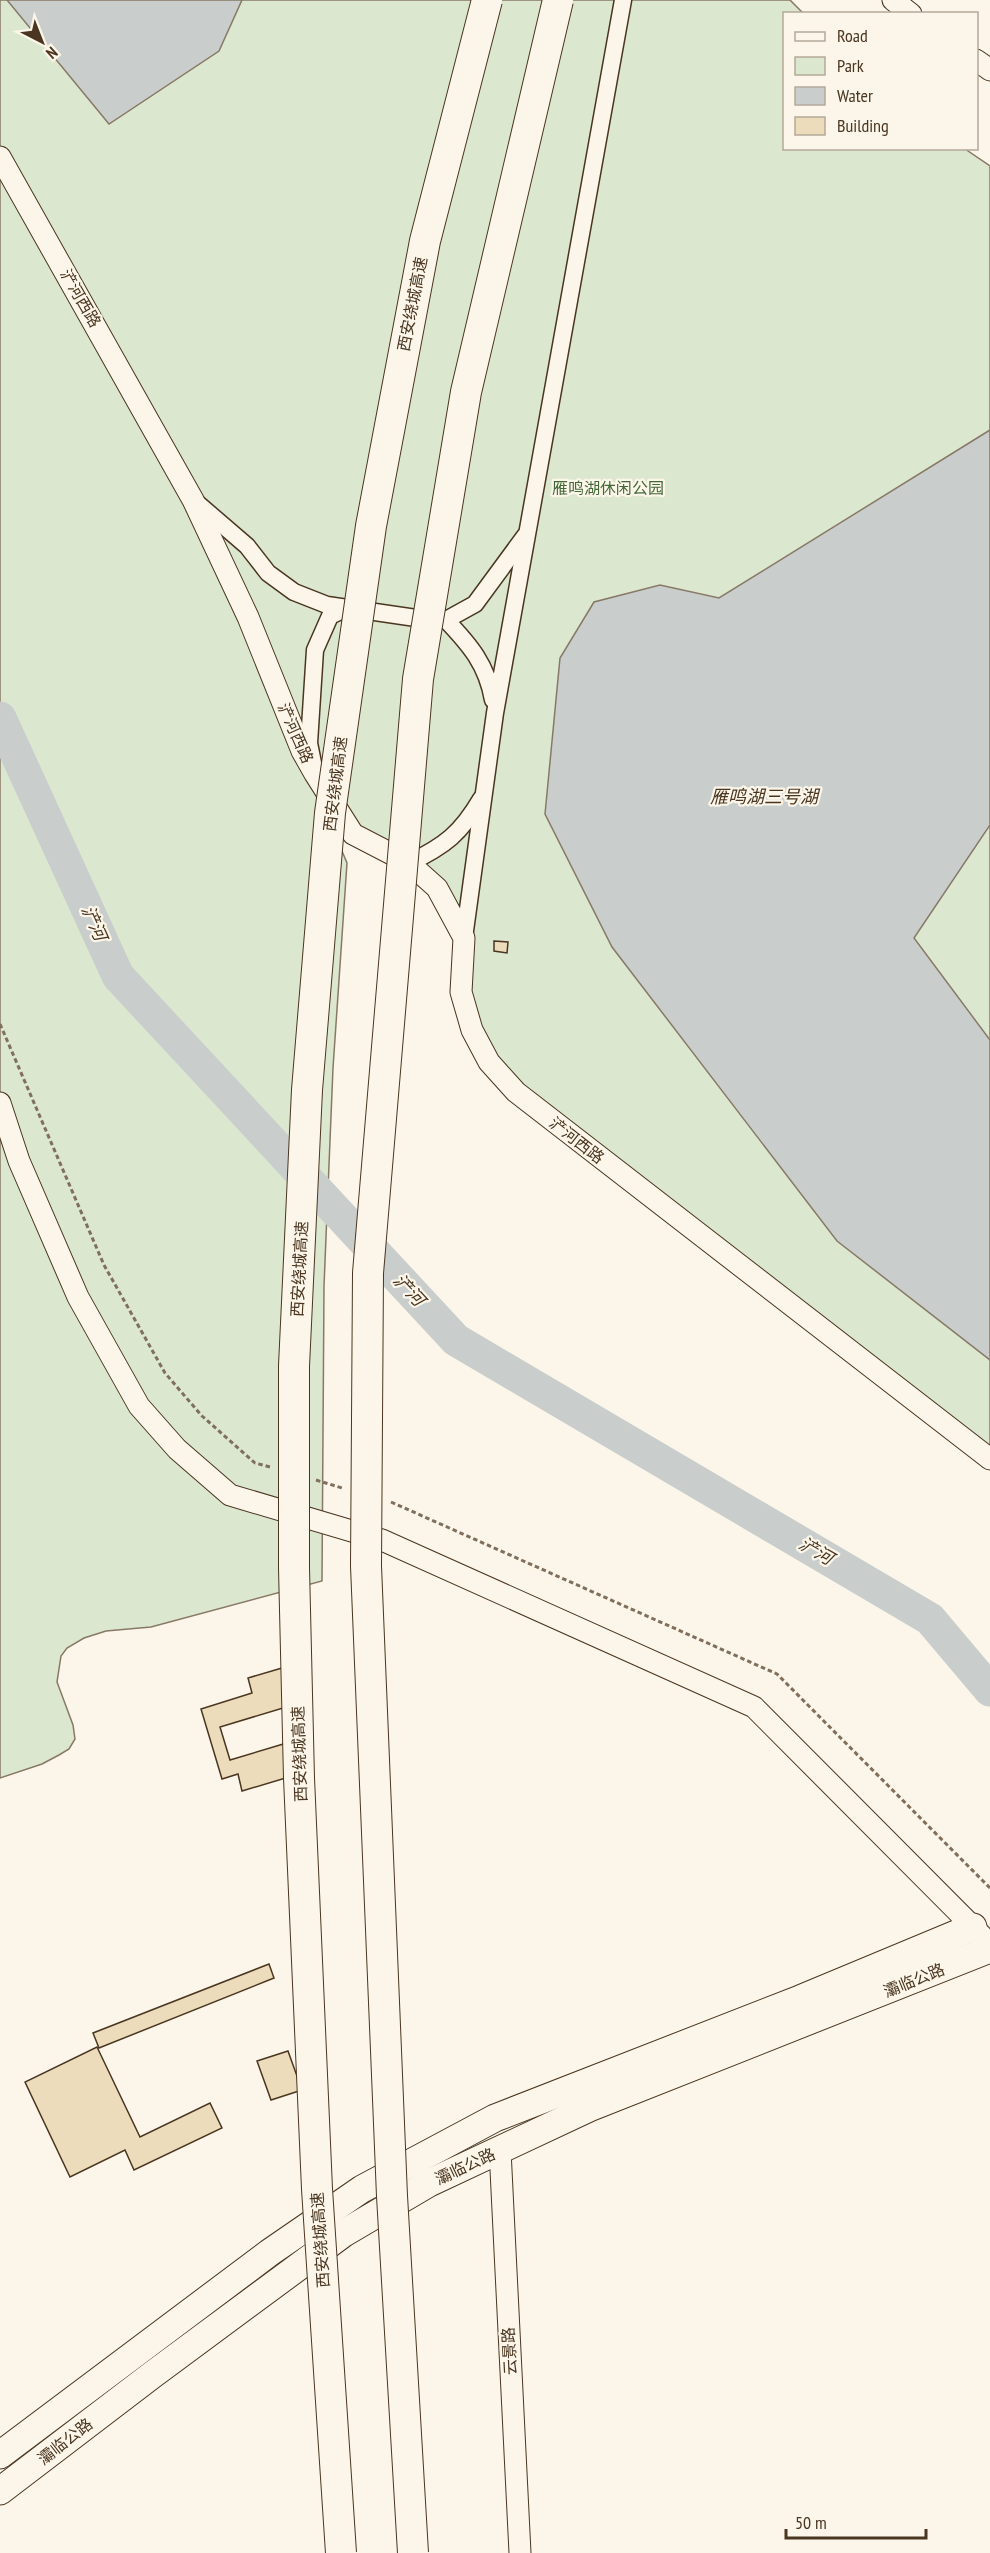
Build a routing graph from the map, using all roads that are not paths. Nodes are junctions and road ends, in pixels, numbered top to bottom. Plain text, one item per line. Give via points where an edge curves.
1 (487, 0) edge
2 (558, 0) edge
3 (623, 0) edge
4 (892, 0) edge
5 (908, 12) edge
6 (0, 157) edge
7 (193, 500) junction
8 (528, 533) junction
9 (347, 608) junction
10 (446, 620) junction
11 (495, 713) junction
12 (315, 774) junction
13 (484, 793) junction
14 (409, 863) junction
15 (465, 938) junction
16 (0, 1103) edge
17 (990, 1459) edge
18 (982, 1936) edge
19 (990, 1949) edge
20 (500, 2150) junction
21 (0, 2455) edge
22 (0, 2492) edge
23 (341, 2553) edge
24 (413, 2553) edge
25 (519, 2553) edge

1 - 23 highway, 西安绕城高速, bridge via 425,241 371,526 330,813 307,1090 294,1366 294,1568 317,2189
2 - 24 highway, bridge via 466,392 418,679 368,1273 366,1566 391,2184
3 - 8 street
4 - 5 street
6 - 7 street, 浐河西路
7 - 9 street via 247,546 268,573 294,592
7 - 12 street, 浐河西路
8 - 10 street via 475,604
8 - 11 street
9 - 10 street
9 - 12 street via 330,616 315,650 309,743
10 - 11 street via 475,649 490,679
11 - 13 street
12 - 14 street, 浐河西路 via 354,834
13 - 14 street via 463,828 432,852
13 - 15 street
14 - 15 street, 浐河西路 via 437,888
15 - 17 street, 浐河西路 via 461,992 472,1030 489,1062 516,1092
16 - 18 street via 69,1278 139,1406 177,1449 230,1495 382,1540 754,1707
18 - 21 main road, 灞临公路 via 789,2003 495,2118 362,2189 269,2253
19 - 20 main road, 灞临公路 via 589,2108
20 - 22 main road, 灞临公路 via 429,2182 344,2233
20 - 25 street, 云景路

